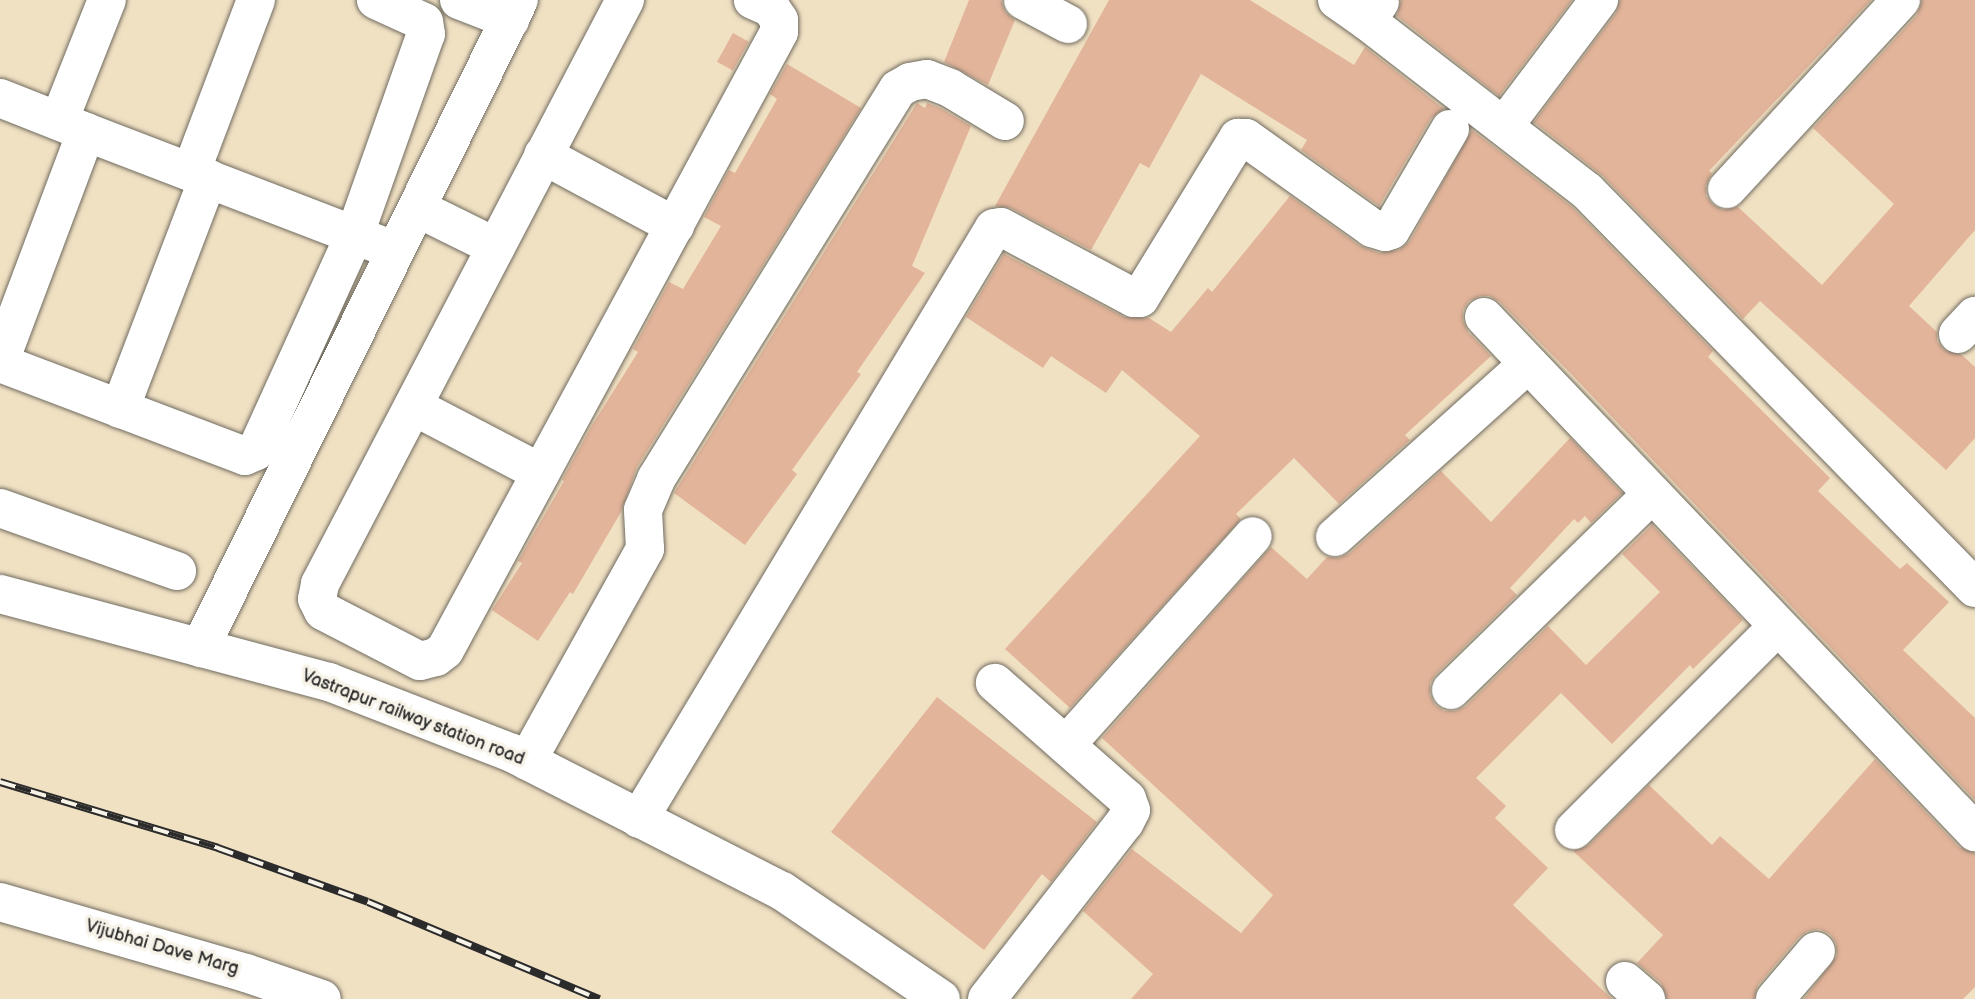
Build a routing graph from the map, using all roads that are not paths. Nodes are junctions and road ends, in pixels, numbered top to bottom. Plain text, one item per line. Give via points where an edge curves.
1 (107, 0) edge
2 (256, 0) edge
3 (376, 0) edge
4 (459, 0) edge
5 (625, 0) edge
6 (753, 0) edge
7 (1023, 0) edge
8 (1599, 0) edge
9 (1901, 0) edge
10 (1362, 7) edge
11 (514, 10) edge
12 (1068, 24) dead end
13 (0, 98) edge
14 (1005, 121) dead end
15 (1504, 126) junction
16 (73, 127) junction
17 (1450, 129) dead end
18 (543, 155) junction
19 (199, 175) junction
20 (1727, 189) dead end
21 (417, 208) junction
22 (675, 226) junction
23 (355, 234) junction
24 (496, 247) junction
25 (396, 251) junction
26 (1484, 317) dead end
27 (0, 362) edge
28 (1528, 364) junction
29 (413, 406) junction
30 (120, 408) junction
31 (541, 472) junction
32 (1653, 494) junction
33 (0, 508) edge
34 (1253, 536) dead end
35 (1335, 537) dead end
36 (177, 570) dead end
37 (1975, 588) edge
38 (0, 594) edge
39 (1778, 626) junction
40 (200, 648) junction
41 (995, 683) dead end
42 (1451, 690) dead end
43 (1066, 746) junction
44 (527, 761) junction
45 (639, 818) junction
46 (1574, 831) dead end
47 (1975, 832) edge
48 (0, 902) edge
49 (1816, 951) dead end
50 (322, 999) edge
51 (942, 999) edge
52 (987, 999) edge
53 (1774, 999) edge

1 - 16 street
2 - 19 street
3 - 23 street via 424,22 426,34
4 - 11 street
5 - 18 street
6 - 22 street via 771,8 779,20 779,32
7 - 12 street
8 - 15 street
9 - 20 street
10 - 15 street
11 - 21 street
13 - 16 street
14 - 44 street via 927,79 898,89 656,479 643,510 645,548
15 - 37 street via 1587,191
16 - 19 street
16 - 27 street
17 - 45 street via 1391,230 1385,232 1372,228 1246,138 1238,138 1140,298 1001,227 994,228
18 - 22 street
18 - 24 street
19 - 23 street
19 - 30 street
21 - 24 street
21 - 25 street
22 - 31 street
23 - 25 street
23 - 30 street via 256,450 245,456
24 - 29 street
25 - 40 street
26 - 28 street
27 - 30 street
28 - 32 street
28 - 35 street
29 - 31 street
29 - 31 street via 320,584 317,599 323,611 337,620 420,661 436,657 445,650
32 - 39 street
32 - 42 street
33 - 36 street
34 - 43 street
38 - 40 street, Vastrapur railway station road
39 - 46 street
39 - 47 street
40 - 44 street, Vastrapur railway station road via 329,682
41 - 43 street
43 - 52 street via 1127,799 1131,810
44 - 45 street, Vastrapur railway station road
45 - 51 street, Vastrapur railway station road via 782,891
48 - 50 street, Vijubhai Dave Marg via 246,972
49 - 53 street

